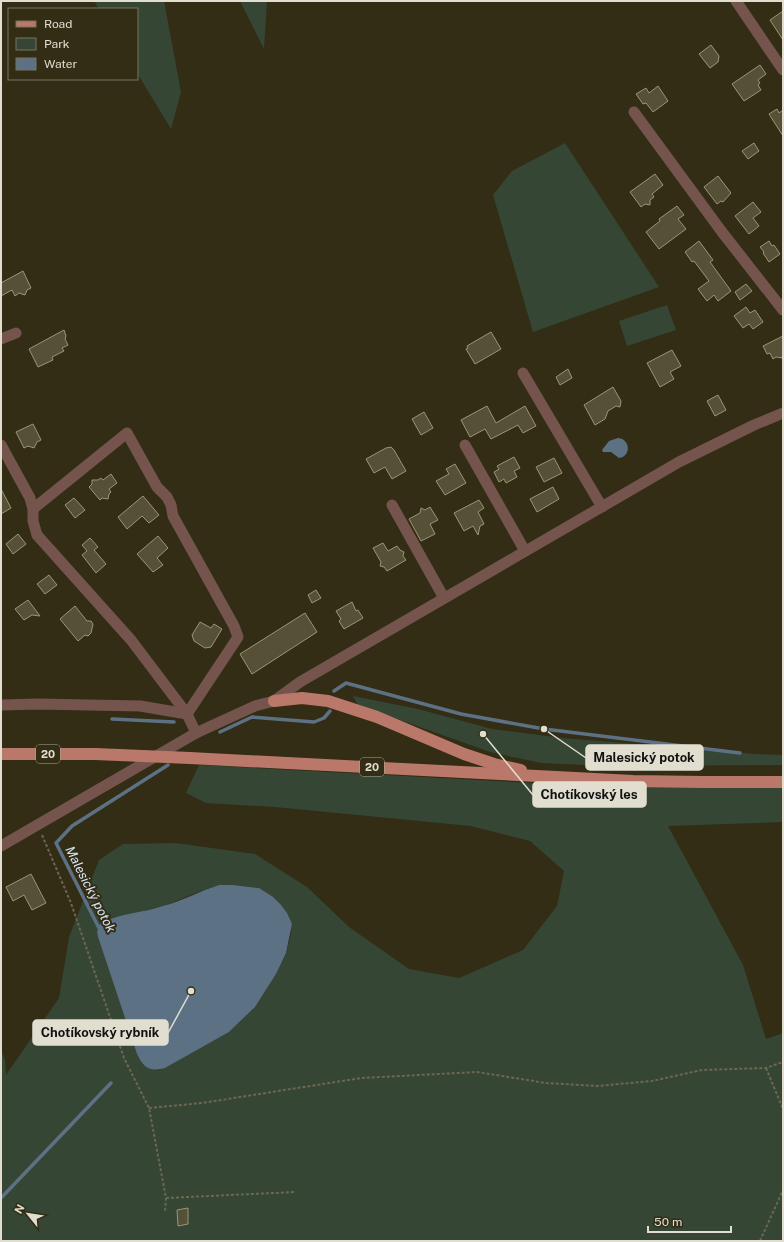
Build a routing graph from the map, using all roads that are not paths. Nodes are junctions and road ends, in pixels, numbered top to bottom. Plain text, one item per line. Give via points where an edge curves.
1 (736, 1) edge
2 (783, 70) edge
3 (634, 112) dead end
4 (783, 310) edge
5 (16, 333) dead end
6 (1, 339) edge
7 (523, 373) dead end
8 (783, 413) edge
9 (1, 445) edge
10 (465, 445) dead end
11 (392, 505) dead end
12 (602, 507) junction
13 (32, 509) junction
14 (525, 551) junction
15 (444, 598) junction
16 (274, 701) junction
17 (1, 705) edge
18 (187, 714) junction
19 (196, 733) junction
20 (1, 754) edge
21 (555, 777) junction
22 (783, 782) edge
23 (1, 846) edge

1 - 2 street
3 - 4 street
5 - 6 street
7 - 12 street
8 - 12 street via 679,462
9 - 13 street via 30,498
10 - 14 street
11 - 15 street
12 - 14 street
13 - 18 street via 37,535 130,640
13 - 18 street via 127,432 158,487 166,495 173,516 238,637
14 - 15 street
15 - 16 street via 300,682
16 - 19 street via 255,706
16 - 21 main road via 302,698 328,701 377,717 464,754 494,764
17 - 18 street via 140,706
18 - 19 street
19 - 23 street
20 - 21 main road, 20, bridge via 95,754
21 - 22 main road, 20

